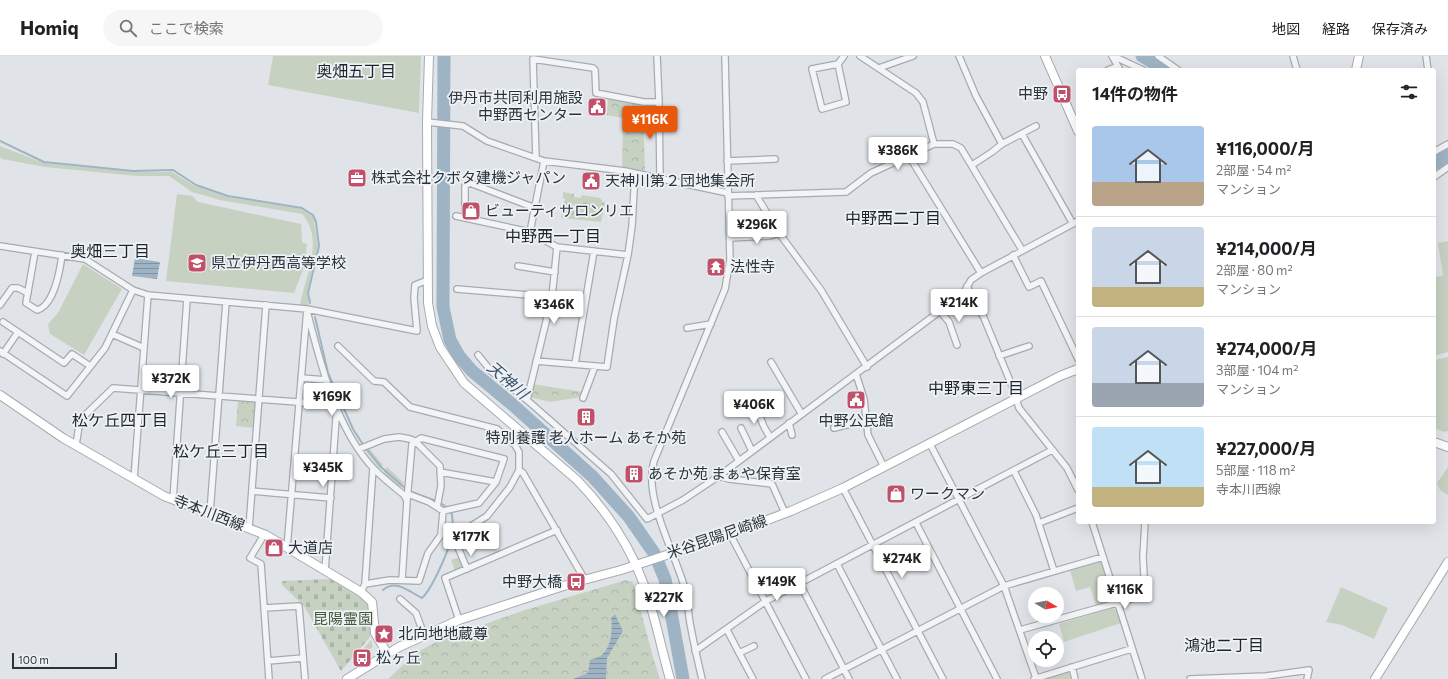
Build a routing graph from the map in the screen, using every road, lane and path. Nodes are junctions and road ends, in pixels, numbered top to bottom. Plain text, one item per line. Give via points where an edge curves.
1 (429, 56) edge
2 (657, 56) edge
3 (725, 56) edge
4 (844, 56) edge
5 (860, 56) edge
6 (913, 56) edge
7 (959, 56) edge
8 (1045, 56) edge
9 (1112, 56) edge
10 (1158, 56) edge
11 (1293, 56) edge
12 (1359, 56) edge
13 (1426, 56) edge
14 (838, 64) junction
15 (879, 68) junction
16 (1119, 68) edge
17 (1138, 68) edge
18 (1175, 68) edge
19 (1296, 68) edge
20 (1356, 68) edge
21 (1428, 68) edge
22 (659, 102) junction
23 (430, 123) junction
24 (1036, 126) dead end
25 (1076, 126) edge
26 (1022, 134) junction
27 (934, 144) junction
28 (1002, 144) junction
29 (1448, 144) edge
30 (1436, 151) edge
31 (909, 156) junction
32 (536, 158) junction
33 (775, 159) dead end
34 (544, 161) junction
35 (727, 161) junction
36 (972, 165) junction
37 (1448, 167) edge
38 (635, 173) junction
39 (1436, 176) edge
40 (660, 178) junction
41 (728, 195) junction
42 (756, 195) junction
43 (535, 208) junction
44 (456, 216) dead end
45 (465, 217) junction
46 (1075, 222) edge
47 (530, 232) junction
48 (779, 233) junction
49 (730, 238) junction
50 (0, 246) edge
51 (557, 247) junction
52 (1022, 250) junction
53 (594, 251) junction
54 (35, 252) junction
55 (628, 254) junction
56 (62, 255) junction
57 (1013, 255) junction
58 (518, 266) dead end
59 (555, 272) junction
60 (980, 273) junction
61 (428, 280) junction
62 (967, 286) junction
63 (457, 289) dead end
64 (133, 290) junction
65 (28, 293) junction
66 (148, 295) junction
67 (552, 297) junction
68 (187, 299) junction
69 (226, 302) junction
70 (0, 304) edge
71 (266, 305) junction
72 (307, 309) junction
73 (940, 311) junction
74 (3, 322) dead end
75 (711, 324) junction
76 (687, 328) dead end
77 (18, 332) junction
78 (112, 334) junction
79 (957, 345) dead end
80 (1029, 346) dead end
81 (342, 347) dead end
82 (144, 348) junction
83 (2, 352) edge
84 (478, 355) dead end
85 (1076, 355) edge
86 (999, 356) junction
87 (536, 361) junction
88 (771, 362) dead end
89 (574, 364) junction
90 (90, 366) junction
91 (595, 366) junction
92 (867, 367) junction
93 (1076, 370) edge
94 (856, 374) junction
95 (301, 378) junction
96 (326, 380) junction
97 (141, 390) junction
98 (180, 393) junction
99 (0, 395) edge
100 (220, 396) junction
101 (583, 398) dead end
102 (1016, 398) junction
103 (259, 399) junction
104 (527, 400) junction
105 (299, 402) junction
106 (755, 404) dead end
107 (337, 405) junction
108 (802, 413) junction
109 (867, 420) junction
110 (789, 423) junction
111 (741, 428) dead end
112 (834, 428) dead end
113 (722, 432) dead end
114 (792, 435) dead end
115 (770, 437) junction
116 (415, 441) junction
117 (1436, 443) edge
118 (76, 444) junction
119 (930, 444) junction
120 (1448, 447) edge
121 (359, 448) junction
122 (1052, 450) junction
123 (752, 451) junction
124 (738, 461) junction
125 (884, 467) junction
126 (373, 468) junction
127 (519, 470) junction
128 (1014, 471) junction
129 (440, 472) junction
130 (719, 476) junction
131 (134, 479) junction
132 (496, 482) junction
133 (1076, 486) edge
134 (843, 488) junction
135 (252, 492) junction
136 (408, 494) junction
137 (291, 495) junction
138 (331, 498) junction
139 (959, 499) junction
140 (173, 500) junction
141 (407, 501) junction
142 (437, 507) junction
143 (1076, 509) edge
144 (443, 511) junction
145 (658, 511) junction
146 (210, 513) junction
147 (785, 513) junction
148 (916, 523) junction
149 (1038, 524) junction
150 (1093, 524) edge
151 (1145, 524) edge
152 (249, 528) junction
153 (557, 530) junction
154 (730, 534) junction
155 (264, 535) junction
156 (873, 544) junction
157 (287, 548) junction
158 (669, 554) junction
159 (1102, 557) junction
160 (1448, 562) edge
161 (837, 564) junction
162 (635, 566) junction
163 (467, 569) junction
164 (325, 571) junction
165 (1054, 571) junction
166 (402, 580) junction
167 (585, 580) junction
168 (365, 584) junction
169 (800, 584) junction
170 (1004, 586) junction
171 (361, 592) junction
172 (400, 599) dead end
173 (766, 601) junction
174 (1117, 603) junction
175 (415, 604) dead end
176 (264, 608) junction
177 (411, 608) junction
178 (960, 608) junction
179 (460, 620) junction
180 (727, 630) junction
181 (919, 630) junction
182 (1020, 630) junction
183 (424, 635) junction
184 (754, 646) dead end
185 (1131, 648) junction
186 (882, 650) junction
187 (695, 651) junction
188 (739, 653) junction
189 (387, 654) junction
190 (303, 658) junction
191 (268, 661) junction
192 (1072, 667) junction
193 (844, 669) junction
194 (1035, 678) edge
195 (1219, 678) edge
196 (269, 679) edge
197 (305, 679) edge
198 (347, 679) edge
199 (670, 679) edge
200 (702, 679) edge
201 (753, 679) edge
202 (806, 679) edge
203 (825, 679) edge
204 (849, 679) edge
205 (896, 679) edge
206 (944, 679) edge
207 (997, 679) edge
208 (1075, 679) edge
209 (1142, 679) edge
210 (1190, 679) edge
211 (1307, 679) edge
212 (1375, 679) edge

1 - 23 main road
2 - 22 street
3 - 35 street
4 - 14 street
5 - 15 street
6 - 15 street
7 - 28 street
8 - 25 main road
9 - 16 street
9 - 17 street
10 - 18 street
11 - 19 street
12 - 20 main road
13 - 21 street
14 - 14 street via 846,102 822,108 812,69
15 - 27 street via 920,97
22 - 32 street via 596,94 593,68 533,59
22 - 40 street
23 - 32 street via 463,126 487,141
23 - 61 main road
24 - 26 street
26 - 28 street
26 - 46 street
27 - 31 street
27 - 36 street via 957,145
28 - 36 street
29 - 30 street
31 - 42 street via 871,173 846,192
31 - 60 street
32 - 34 street
33 - 35 street via 764,162
34 - 38 street
34 - 43 street
35 - 41 street
36 - 52 street
37 - 39 street
38 - 40 street
38 - 55 street
40 - 41 street
41 - 42 street
41 - 49 street
42 - 48 street
43 - 45 street via 470,183 465,186
43 - 47 street
44 - 45 street
45 - 47 street
46 - 52 street
47 - 51 street
48 - 49 street via 770,236
48 - 92 street via 820,290
49 - 75 street via 727,282
50 - 54 street
51 - 53 street
51 - 59 street
52 - 57 street
53 - 55 street
53 - 89 street
54 - 56 street
54 - 65 street
55 - 91 street via 607,367
56 - 64 street via 85,259
56 - 65 street via 59,280 47,303 37,310 26,303
57 - 60 street
57 - 85 street via 1029,287 1041,281
58 - 59 street
59 - 67 street
60 - 62 street
61 - 72 street via 416,285 414,298 417,331
61 - 162 main road via 432,326 440,347 454,371 464,383 585,488 617,531
62 - 73 street via 963,294
62 - 86 street via 984,318
63 - 67 street
64 - 66 street
64 - 78 street
65 - 70 street via 12,288
66 - 68 street
66 - 82 street
67 - 87 street
68 - 69 street
68 - 98 street
69 - 71 street
69 - 100 street
71 - 72 street
71 - 103 street
72 - 95 street
72 - 96 street
73 - 79 street via 949,322
73 - 92 street
74 - 77 street
75 - 76 street
75 - 145 street via 652,468 651,484
77 - 83 street
77 - 90 street via 64,363 72,354
78 - 82 street
78 - 90 street via 105,348
80 - 86 street
81 - 127 street via 374,381 384,382 397,390 410,407 497,429 519,452
82 - 97 street
83 - 90 street via 67,396
84 - 104 street via 491,371
86 - 102 street
87 - 89 street
87 - 104 street
88 - 108 street
89 - 91 street
91 - 101 street
92 - 94 street
93 - 102 main road, 米谷昆陽尼崎線
94 - 108 street
94 - 109 street
95 - 96 street
95 - 105 street
96 - 107 street
97 - 98 street
97 - 118 street via 111,389 80,420
97 - 131 street
98 - 100 street
98 - 140 street
99 - 118 main road, 寺本川西線
100 - 103 street
100 - 146 street
102 - 119 main road, 米谷昆陽尼崎線
102 - 122 street via 1019,408
103 - 105 street
103 - 135 street
104 - 145 street via 611,474 647,519
105 - 107 street
105 - 137 street
106 - 115 street
107 - 121 street via 346,427
107 - 138 street
108 - 110 street
109 - 112 street
109 - 125 street via 868,435
110 - 114 street
110 - 115 street
111 - 123 street
113 - 124 street
115 - 123 street
116 - 121 street via 399,437 384,439
116 - 129 street via 437,462
116 - 132 street via 421,438 504,459
116 - 136 street via 412,444
117 - 120 main road
118 - 131 main road, 寺本川西線
119 - 125 main road, 米谷昆陽尼崎線
119 - 139 street
121 - 126 street
122 - 128 street
122 - 133 street via 1067,468
123 - 124 street
124 - 130 street
125 - 134 main road, 米谷昆陽尼崎線
126 - 141 street via 404,495
126 - 168 street
127 - 153 street
127 - 163 street via 494,510 457,535 455,540
128 - 139 street
128 - 149 street
129 - 132 street
129 - 142 street via 441,491
130 - 145 street via 683,500
130 - 147 street via 772,484
131 - 140 main road, 寺本川西線
132 - 144 street via 479,503
134 - 147 main road, 米谷昆陽尼崎線
134 - 156 street
135 - 137 street
135 - 152 street
136 - 141 street
136 - 142 street
137 - 138 street
137 - 157 street
138 - 164 street
139 - 148 street
139 - 170 street
140 - 146 main road, 寺本川西線
141 - 166 street
142 - 144 street
143 - 149 street
144 - 166 street via 441,535 428,553 419,581
145 - 158 street
146 - 152 main road, 寺本川西線
147 - 154 main road, 米谷昆陽尼崎線
148 - 156 street
148 - 178 street
149 - 165 street
150 - 159 street
151 - 174 street via 1145,595
152 - 155 main road, 寺本川西線
153 - 163 street
153 - 167 street
154 - 158 main road, 米谷昆陽尼崎線
154 - 173 street
155 - 157 main road, 寺本川西線
155 - 176 street via 250,558 261,564
156 - 161 street
156 - 181 street
157 - 164 main road, 寺本川西線
158 - 162 main road, 米谷昆陽尼崎線
158 - 187 street via 685,589
159 - 165 street
159 - 174 street
160 - 212 main road
161 - 169 street
161 - 186 street
162 - 167 main road, 米谷昆陽尼崎線
162 - 199 main road via 644,584
163 - 179 street via 445,578
164 - 171 main road, 寺本川西線
165 - 170 street
166 - 168 street
167 - 179 main road, 米谷昆陽尼崎線
168 - 171 street
169 - 173 street
169 - 193 street
170 - 178 street
170 - 182 street
171 - 189 main road, 寺本川西線 via 372,602 375,633
172 - 177 street
173 - 180 street
173 - 202 street
174 - 182 street
174 - 185 street
175 - 177 street
176 - 190 street via 299,606
176 - 191 street
177 - 183 street via 416,613
178 - 181 street
178 - 207 street
179 - 183 main road, 米谷昆陽尼崎線
180 - 187 street
180 - 188 street
181 - 186 street
181 - 206 street
182 - 194 street
183 - 189 main road, 米谷昆陽尼崎線
184 - 188 street
185 - 192 street
185 - 209 street
186 - 193 street
186 - 205 street
187 - 200 street
188 - 201 street
189 - 198 main road, 米谷昆陽尼崎線
190 - 191 street
190 - 197 street
191 - 196 street
192 - 194 street
192 - 208 street
193 - 203 street
193 - 204 street
195 - 210 street
195 - 211 street via 1266,676 1309,670

